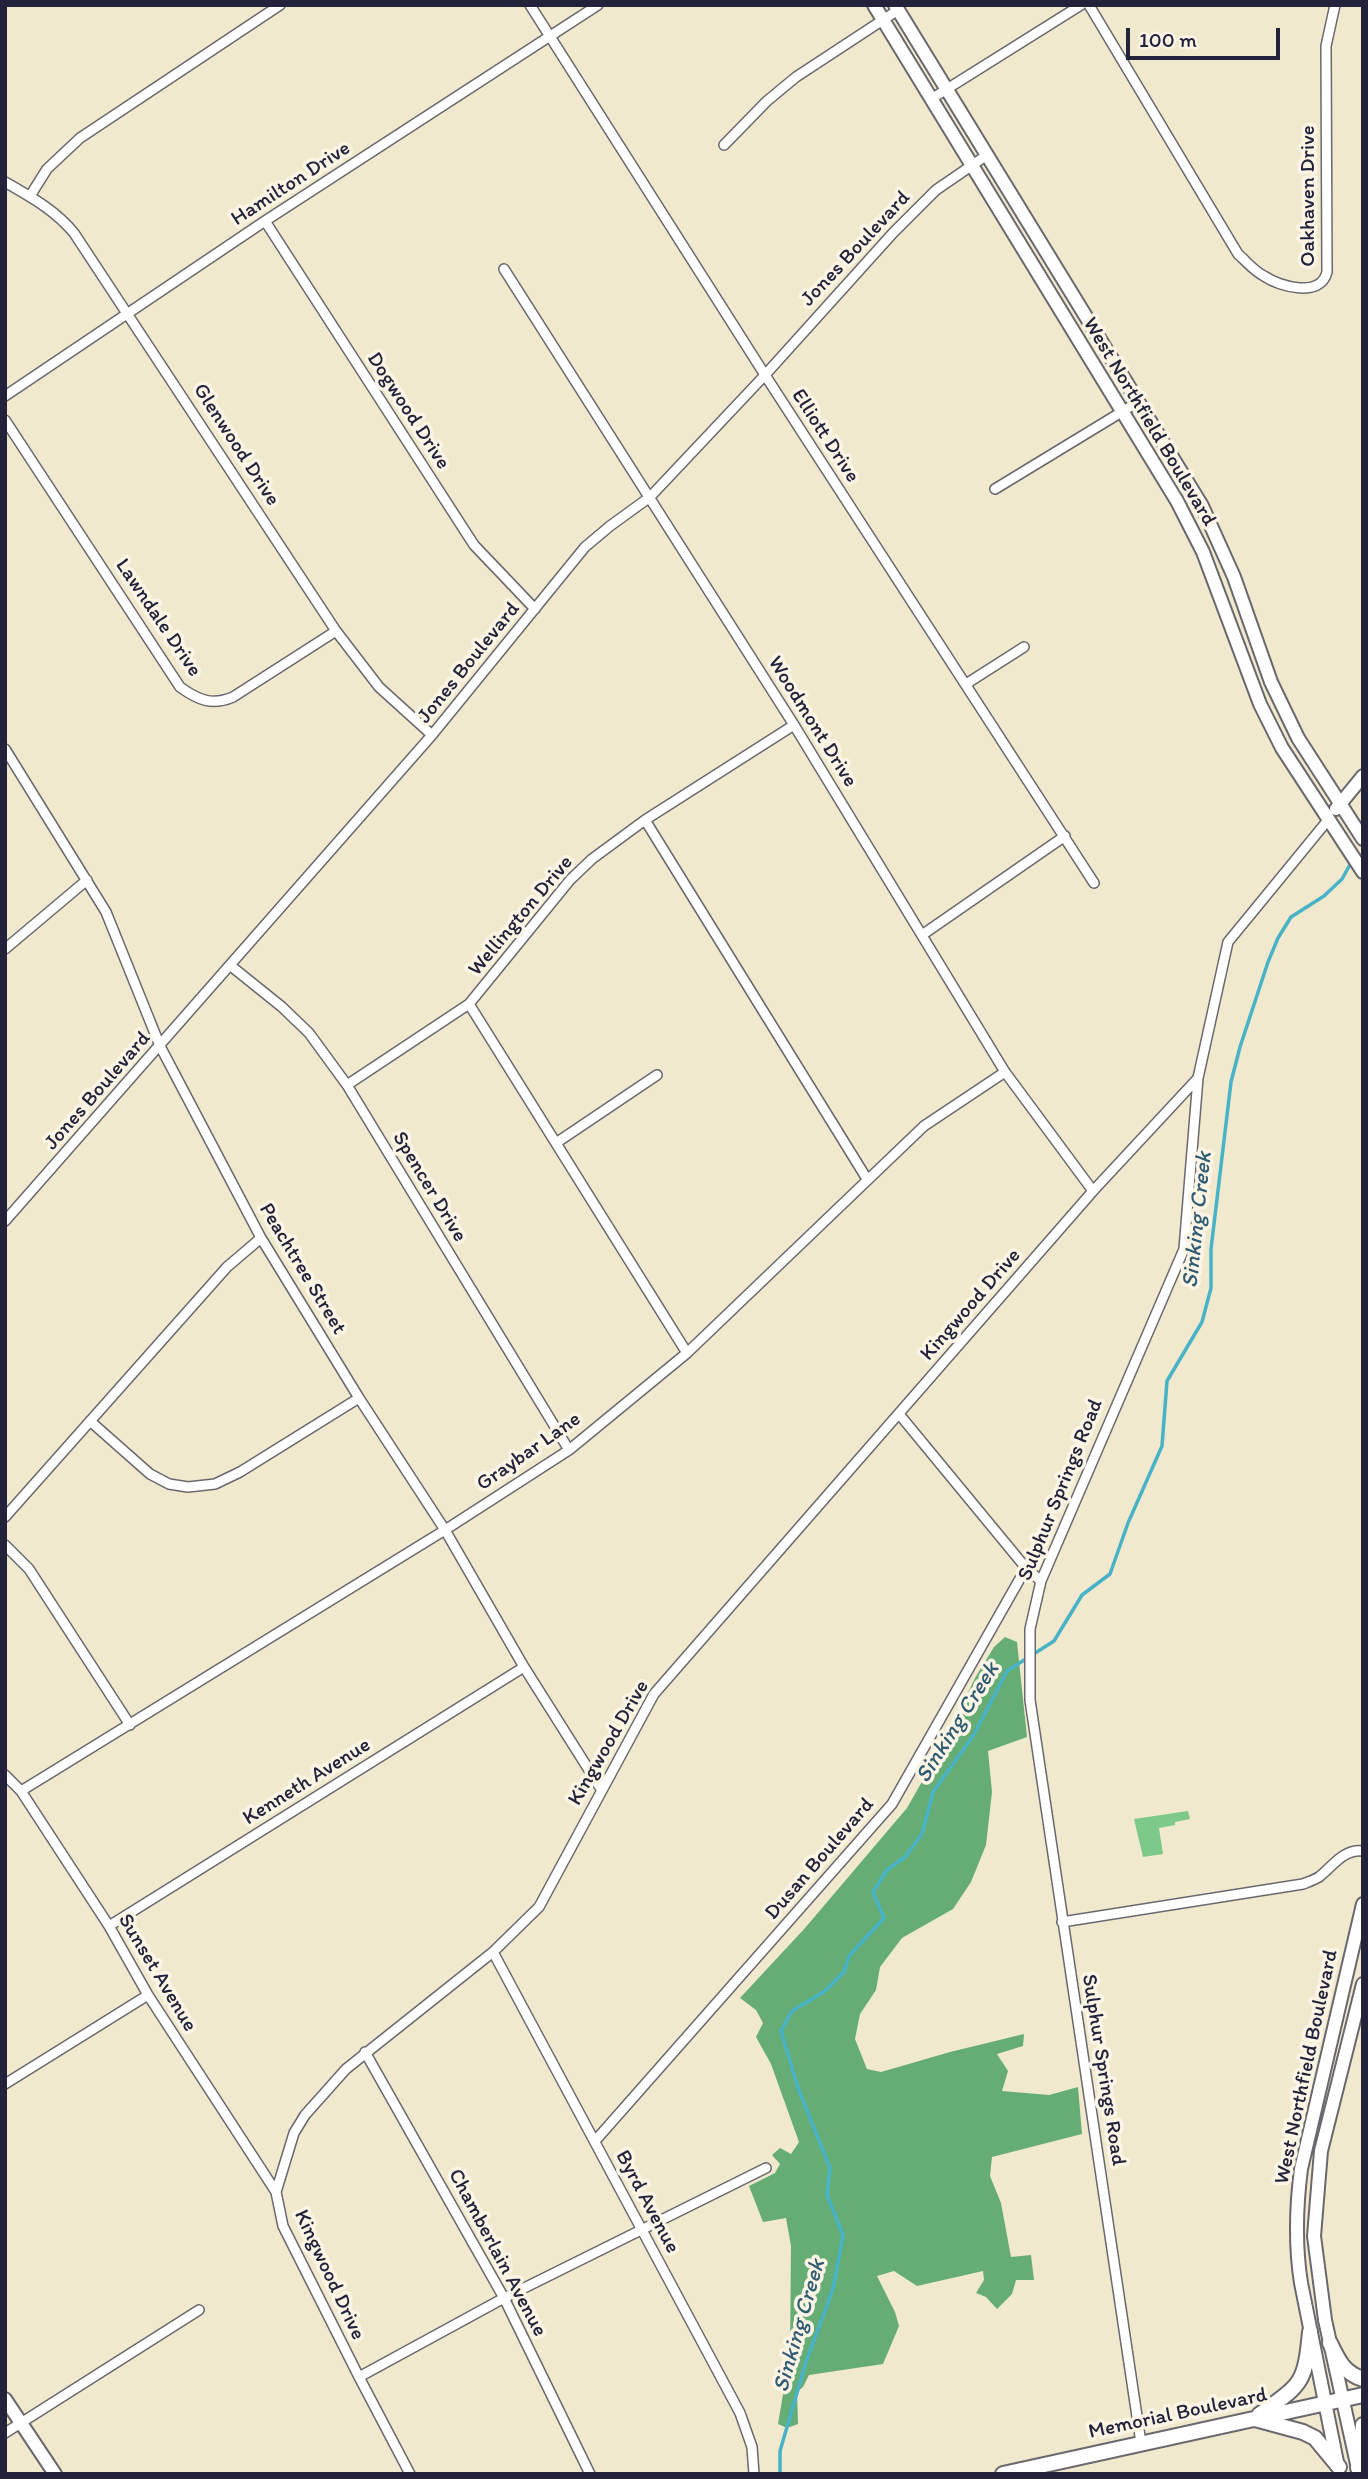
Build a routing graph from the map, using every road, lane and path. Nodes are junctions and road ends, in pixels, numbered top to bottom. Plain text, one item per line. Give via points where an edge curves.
1 (280, 5) edge
2 (530, 5) edge
3 (598, 5) edge
4 (874, 5) edge
5 (1082, 5) edge
6 (1089, 5) edge
7 (1335, 5) edge
8 (897, 8) edge
9 (883, 21) junction
10 (551, 36) junction
11 (947, 90) junction
12 (931, 99) junction
13 (724, 145) dead end
14 (987, 155) junction
15 (971, 165) junction
16 (5, 182) edge
17 (30, 197) junction
18 (265, 221) junction
19 (503, 268) dead end
20 (129, 313) junction
21 (765, 375) junction
22 (5, 396) edge
23 (1138, 402) junction
24 (1122, 412) junction
25 (5, 420) edge
26 (995, 489) dead end
27 (650, 497) junction
28 (535, 609) junction
29 (336, 631) junction
30 (1024, 647) dead end
31 (966, 684) junction
32 (794, 725) junction
33 (432, 735) junction
34 (5, 749) edge
35 (1363, 776) edge
36 (1339, 804) junction
37 (645, 820) junction
38 (1328, 820) junction
39 (1065, 836) junction
40 (1361, 836) edge
41 (1363, 872) edge
42 (87, 880) junction
43 (1094, 883) dead end
44 (922, 935) junction
45 (5, 949) edge
46 (231, 966) junction
47 (469, 1004) junction
48 (160, 1046) junction
49 (1005, 1072) junction
50 (657, 1075) dead end
51 (1198, 1078) junction
52 (347, 1085) junction
53 (556, 1143) junction
54 (867, 1180) junction
55 (1093, 1191) junction
56 (5, 1222) edge
57 (261, 1238) junction
58 (687, 1353) junction
59 (359, 1398) junction
60 (899, 1414) junction
61 (90, 1421) junction
62 (569, 1450) junction
63 (5, 1517) edge
64 (445, 1530) junction
65 (5, 1545) edge
66 (1026, 1567) junction
67 (1041, 1581) junction
68 (524, 1667) junction
69 (130, 1725) junction
70 (5, 1774) edge
71 (601, 1789) junction
72 (21, 1791) junction
73 (1363, 1851) edge
74 (1363, 1904) edge
75 (1062, 1922) junction
76 (109, 1926) junction
77 (493, 1952) junction
78 (1363, 1984) edge
79 (148, 1995) junction
80 (365, 2052) junction
81 (5, 2084) edge
82 (595, 2141) junction
83 (766, 2168) dead end
84 (276, 2192) junction
85 (642, 2231) junction
86 (504, 2298) junction
87 (199, 2310) dead end
88 (1310, 2332) junction
89 (1330, 2343) junction
90 (359, 2377) junction
91 (1363, 2379) edge
92 (1363, 2395) edge
93 (5, 2399) edge
94 (1342, 2400) junction
95 (1325, 2403) junction
96 (1254, 2419) junction
97 (22, 2423) junction
98 (1363, 2425) edge
99 (5, 2433) edge
100 (1140, 2443) junction
101 (1339, 2470) edge
102 (1359, 2471) edge
103 (55, 2474) edge
104 (410, 2474) edge
105 (590, 2474) edge
106 (754, 2474) edge
107 (1003, 2474) edge

1 - 17 street via 80,138 47,169
2 - 10 street, Elliott Drive
3 - 10 street, Hamilton Drive
4 - 9 main road, West Northfield Boulevard
5 - 11 street
6 - 7 street, Oakhaven Drive via 1238,254 1262,275 1297,288 1319,286 1327,272 1326,46
8 - 9 street
8 - 11 main road, West Northfield Boulevard
9 - 12 main road, West Northfield Boulevard
9 - 13 street via 796,77
10 - 18 street, Hamilton Drive
10 - 21 street, Elliott Drive
11 - 12 street
11 - 14 main road, West Northfield Boulevard
12 - 15 main road, West Northfield Boulevard
14 - 15 street, Jones Boulevard
14 - 23 main road, West Northfield Boulevard
15 - 21 street, Jones Boulevard via 936,190 902,224
15 - 24 main road, West Northfield Boulevard
16 - 17 street, Glenwood Drive
17 - 20 street, Glenwood Drive via 63,219
18 - 20 street, Hamilton Drive
18 - 28 street, Dogwood Drive via 474,545
19 - 27 street, Woodmont Drive
20 - 22 street, Hamilton Drive
20 - 29 street, Glenwood Drive
21 - 27 street, Jones Boulevard
21 - 31 street, Elliott Drive
23 - 24 street
23 - 36 main road, West Northfield Boulevard via 1202,506 1234,577 1271,682 1298,738
24 - 26 street
24 - 38 main road, West Northfield Boulevard via 1203,552 1260,704
25 - 29 street, Lawndale Drive via 180,687 194,697 207,702 233,697
27 - 28 street, Jones Boulevard via 585,547
27 - 32 street, Woodmont Drive
28 - 33 street, Jones Boulevard
29 - 33 street, Glenwood Drive via 379,687
30 - 31 street
31 - 39 street, Elliott Drive
32 - 37 street, Wellington Drive
32 - 44 street, Woodmont Drive
33 - 46 street, Jones Boulevard
34 - 42 street, Peachtree Street
35 - 36 main road, Sulphur Springs Road
36 - 38 main road, Sulphur Springs Road
36 - 40 main road, West Northfield Boulevard
37 - 47 street, Wellington Drive via 570,880
37 - 54 street
38 - 41 main road, West Northfield Boulevard
38 - 51 street, Sulphur Springs Road via 1228,942
39 - 43 street, Elliott Drive
39 - 44 street
42 - 45 street
42 - 48 street, Peachtree Street via 106,912
44 - 49 street, Woodmont Drive
46 - 48 street, Jones Boulevard
46 - 52 street, Spencer Drive via 309,1033
47 - 52 street, Wellington Drive
47 - 53 street
48 - 56 street, Jones Boulevard
48 - 57 street, Peachtree Street
49 - 54 street, Graybar Lane via 924,1126
49 - 55 street, Woodmont Drive
50 - 53 street
51 - 55 street, Kingwood Drive
51 - 67 street, Sulphur Springs Road via 1184,1249
52 - 62 street, Spencer Drive
53 - 58 street
54 - 58 street, Graybar Lane
55 - 60 street, Kingwood Drive
57 - 59 street, Peachtree Street
57 - 61 street via 226,1266
58 - 62 street, Graybar Lane
59 - 61 street via 240,1472 215,1484 188,1487 149,1474
59 - 64 street, Peachtree Street
60 - 66 street
60 - 71 street, Kingwood Drive via 654,1694
61 - 63 street
62 - 64 street, Graybar Lane
64 - 68 street, Peachtree Street
64 - 69 street, Graybar Lane
65 - 69 street via 29,1569
66 - 67 street
66 - 82 street, Dusan Boulevard via 892,1804
67 - 75 street, Sulphur Springs Road via 1029,1648 1030,1700
68 - 71 street, Peachtree Street
68 - 76 street, Kenneth Avenue
69 - 72 street, Graybar Lane
70 - 72 street, Sunset Avenue
71 - 77 street, Kingwood Drive via 539,1907
72 - 76 street, Sunset Avenue
73 - 75 street via 1339,1858 1303,1884
74 - 88 main road, West Northfield Boulevard via 1301,2169 1297,2255
75 - 100 street, Sulphur Springs Road
76 - 79 street, Sunset Avenue
77 - 80 street, Kingwood Drive
77 - 82 street, Byrd Avenue
78 - 89 main road, West Northfield Boulevard via 1321,2151 1314,2236
79 - 81 street
79 - 84 street, Sunset Avenue
80 - 84 street, Kingwood Drive via 305,2115 294,2133
80 - 86 street, Chamberlain Avenue
82 - 85 street, Byrd Avenue
83 - 85 street
84 - 90 street, Kingwood Drive via 283,2226
85 - 86 street
85 - 106 street, Byrd Avenue via 740,2413 752,2448
86 - 90 street
86 - 105 street, Chamberlain Avenue
87 - 97 street
88 - 95 main road, West Northfield Boulevard
88 - 96 main road via 1301,2380
89 - 91 main road via 1345,2370
89 - 94 main road, West Northfield Boulevard
90 - 104 street, Kingwood Drive
92 - 94 main road, Memorial Boulevard
93 - 97 main road
94 - 95 main road, Memorial Boulevard
94 - 102 main road, West Northfield Boulevard
95 - 96 main road, Memorial Boulevard
95 - 101 main road, West Northfield Boulevard
96 - 100 main road, Memorial Boulevard
96 - 101 main road via 1315,2438
97 - 99 street
97 - 103 main road
98 - 102 main road
100 - 107 main road, Memorial Boulevard

